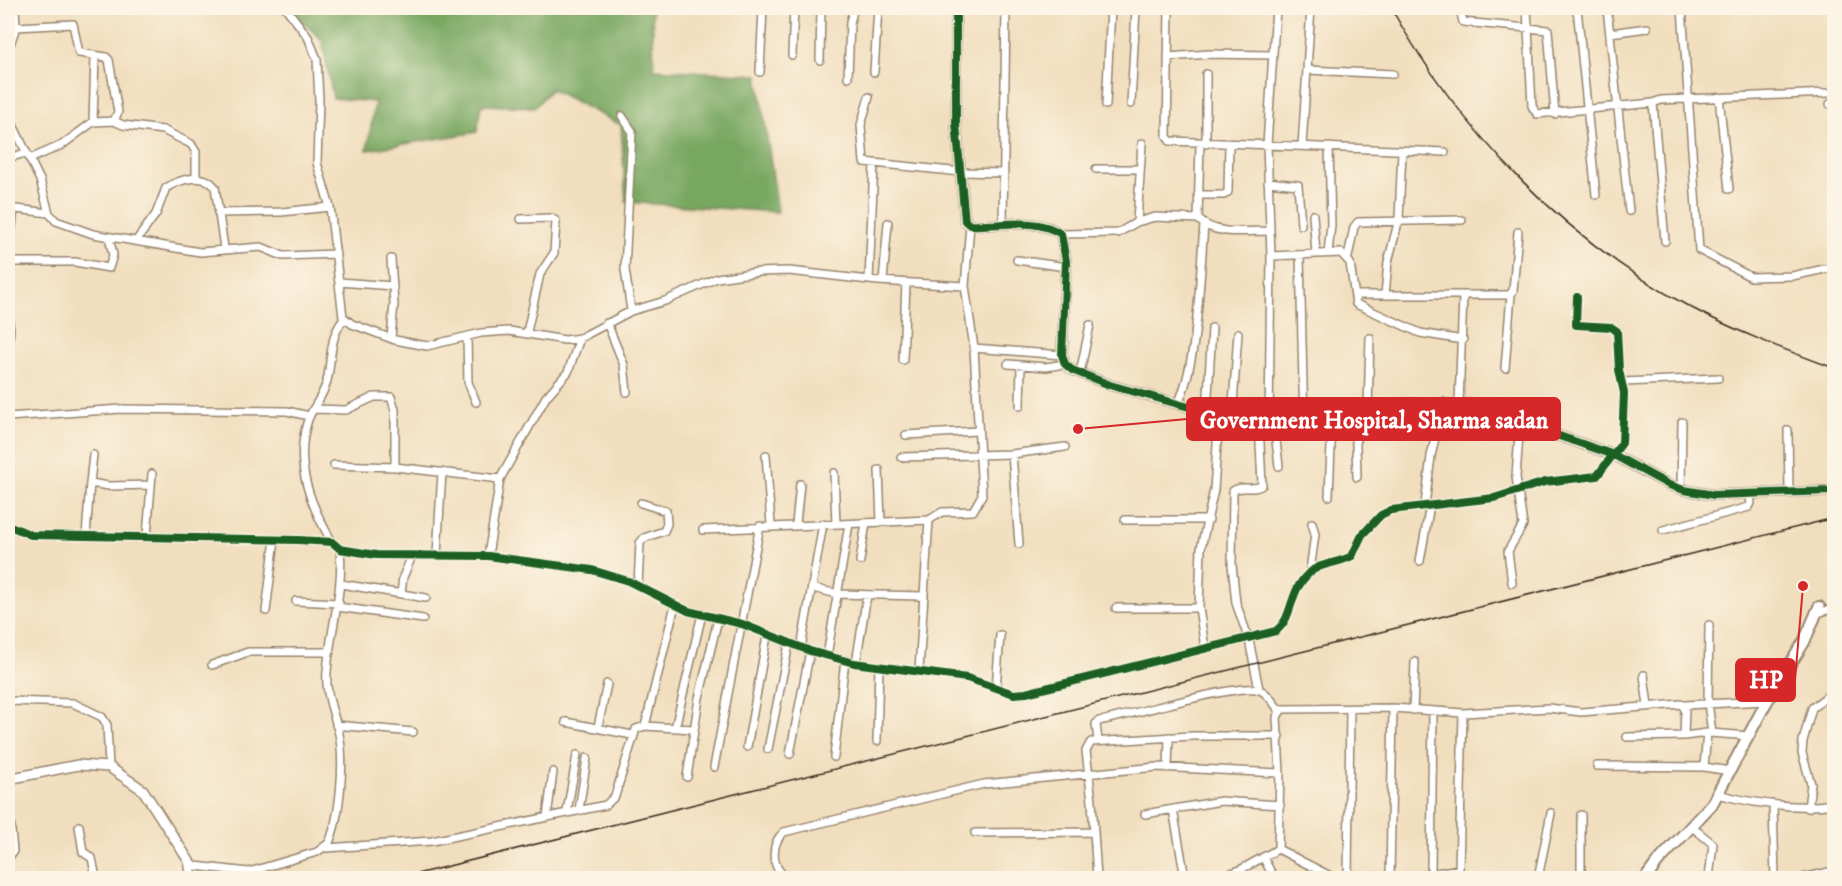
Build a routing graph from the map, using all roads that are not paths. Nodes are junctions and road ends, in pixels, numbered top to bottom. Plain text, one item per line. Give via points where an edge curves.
1 (15, 8) edge
2 (286, 8) edge
3 (763, 8) edge
4 (794, 8) edge
5 (820, 8) edge
6 (854, 8) edge
7 (878, 8) edge
8 (956, 8) edge
9 (1006, 8) edge
10 (1111, 8) edge
11 (1136, 8) edge
12 (1169, 8) edge
13 (1276, 8) edge
14 (1311, 8) edge
15 (1460, 8) edge
16 (1527, 8) edge
17 (1577, 8) edge
18 (1607, 8) edge
19 (1682, 8) edge
20 (20, 26) junction
21 (1526, 27) junction
22 (1647, 28) dead end
23 (1610, 33) junction
24 (8, 50) edge
25 (792, 55) dead end
26 (1273, 55) junction
27 (94, 56) junction
28 (1168, 57) junction
29 (820, 60) dead end
30 (1307, 70) junction
31 (760, 72) dead end
32 (874, 72) dead end
33 (1206, 74) dead end
34 (1393, 74) dead end
35 (848, 77) dead end
36 (8, 84) edge
37 (1829, 93) dead end
38 (869, 97) dead end
39 (1719, 97) junction
40 (1687, 99) junction
41 (1131, 104) dead end
42 (1653, 104) junction
43 (1106, 105) dead end
44 (1617, 106) junction
45 (1589, 110) junction
46 (1555, 114) junction
47 (622, 116) dead end
48 (114, 121) junction
49 (93, 122) junction
50 (1143, 143) dead end
51 (1203, 143) junction
52 (1229, 144) junction
53 (1267, 145) junction
54 (1302, 146) junction
55 (1329, 147) junction
56 (1402, 151) junction
57 (1445, 152) dead end
58 (28, 156) junction
59 (8, 158) edge
60 (874, 164) junction
61 (1096, 169) dead end
62 (1139, 169) junction
63 (961, 172) junction
64 (1004, 173) junction
65 (196, 178) junction
66 (1268, 182) junction
67 (1729, 189) dead end
68 (1198, 195) junction
69 (1596, 195) dead end
70 (330, 207) junction
71 (11, 208) edge
72 (1629, 211) dead end
73 (49, 213) junction
74 (218, 213) junction
75 (1313, 215) dead end
76 (521, 219) dead end
77 (1198, 219) junction
78 (1399, 219) junction
79 (1462, 220) dead end
80 (1137, 222) junction
81 (888, 223) dead end
82 (1003, 223) junction
83 (970, 225) junction
84 (1204, 225) junction
85 (1300, 225) dead end
86 (1269, 231) junction
87 (1518, 232) dead end
88 (1061, 234) junction
89 (109, 237) junction
90 (136, 241) junction
91 (1665, 241) dead end
92 (10, 242) dead end
93 (224, 248) junction
94 (1316, 253) junction
95 (1328, 253) junction
96 (336, 254) junction
97 (1300, 255) junction
98 (1271, 256) junction
99 (1348, 257) junction
100 (391, 259) dead end
101 (1017, 260) dead end
102 (8, 262) edge
103 (1066, 267) junction
104 (1834, 267) edge
105 (869, 280) junction
106 (883, 281) junction
107 (339, 282) junction
108 (906, 283) junction
109 (393, 286) junction
110 (965, 286) junction
111 (1355, 295) junction
112 (1385, 295) junction
113 (1511, 295) junction
114 (1463, 296) junction
115 (1577, 297) dead end
116 (631, 310) junction
117 (8, 316) edge
118 (344, 319) junction
119 (607, 324) junction
120 (1090, 325) dead end
121 (1212, 328) dead end
122 (527, 332) junction
123 (1238, 333) dead end
124 (391, 338) junction
125 (467, 338) junction
126 (580, 338) junction
127 (1370, 338) dead end
128 (1463, 340) junction
129 (8, 347) edge
130 (974, 348) junction
131 (1064, 359) junction
132 (903, 360) dead end
133 (1008, 364) dead end
134 (1022, 365) junction
135 (1505, 368) dead end
136 (1080, 373) junction
137 (1718, 378) dead end
138 (1623, 382) junction
139 (627, 392) dead end
140 (476, 402) dead end
141 (1443, 402) junction
142 (1459, 402) junction
143 (1178, 404) junction
144 (1020, 406) dead end
145 (315, 409) junction
146 (1368, 410) junction
147 (1206, 412) junction
148 (1355, 413) junction
149 (1219, 415) junction
150 (309, 416) junction
151 (8, 417) edge
152 (1232, 419) junction
153 (1332, 420) junction
154 (1520, 420) junction
155 (1682, 422) dead end
156 (1267, 424) junction
157 (1304, 425) junction
158 (1788, 430) dead end
159 (978, 431) junction
160 (906, 435) dead end
161 (1065, 447) dead end
162 (1012, 453) junction
163 (980, 454) junction
164 (93, 455) dead end
165 (766, 455) dead end
166 (1614, 455) junction
167 (900, 457) dead end
168 (334, 465) dead end
169 (1279, 466) dead end
170 (395, 467) junction
171 (879, 470) dead end
172 (442, 472) junction
173 (834, 473) dead end
174 (152, 474) dead end
175 (1357, 477) dead end
176 (500, 479) junction
177 (90, 483) junction
178 (800, 483) dead end
179 (151, 485) junction
180 (1681, 489) junction
181 (1834, 491) edge
182 (1517, 492) junction
183 (1789, 492) junction
184 (1749, 493) junction
185 (1329, 496) dead end
186 (640, 503) dead end
187 (1427, 505) junction
188 (929, 520) junction
189 (1125, 520) dead end
190 (1209, 520) junction
191 (881, 522) junction
192 (866, 523) junction
193 (1312, 523) dead end
194 (796, 524) junction
195 (823, 524) junction
196 (836, 524) junction
197 (849, 524) junction
198 (8, 525) edge
199 (771, 525) junction
200 (760, 526) junction
201 (703, 530) dead end
202 (1663, 530) dead end
203 (86, 536) junction
204 (147, 536) junction
205 (275, 539) junction
206 (332, 542) junction
207 (1019, 544) dead end
208 (340, 549) junction
209 (437, 555) junction
210 (412, 556) junction
211 (488, 556) junction
212 (860, 561) dead end
213 (1420, 561) dead end
214 (1310, 571) junction
215 (1512, 583) dead end
216 (341, 584) junction
217 (638, 586) junction
218 (812, 588) junction
219 (401, 594) junction
220 (838, 594) junction
221 (867, 595) junction
222 (922, 596) junction
223 (426, 598) dead end
224 (296, 601) dead end
225 (339, 605) junction
226 (675, 605) junction
227 (1116, 608) dead end
228 (1199, 608) junction
229 (1834, 608) edge
230 (1818, 610) joint
231 (266, 611) dead end
232 (702, 614) junction
233 (718, 618) junction
234 (423, 619) dead end
235 (742, 624) junction
236 (1709, 625) dead end
237 (1000, 635) dead end
238 (767, 636) junction
239 (1249, 640) junction
240 (789, 644) junction
241 (801, 648) junction
242 (1205, 648) junction
243 (810, 651) junction
244 (330, 652) junction
245 (827, 656) junction
246 (844, 660) junction
247 (1415, 662) dead end
248 (856, 663) junction
249 (212, 665) dead end
250 (879, 666) junction
251 (919, 670) junction
252 (1644, 675) dead end
253 (607, 684) dead end
254 (996, 688) junction
255 (1259, 689) junction
256 (1834, 691) edge
257 (8, 701) edge
258 (1767, 701) junction
259 (1708, 703) junction
260 (1684, 705) junction
261 (1648, 706) junction
262 (1350, 708) junction
263 (1393, 708) junction
264 (1279, 710) junction
265 (1413, 710) junction
266 (1433, 712) junction
267 (1463, 713) junction
268 (566, 722) dead end
269 (336, 725) junction
270 (645, 726) junction
271 (598, 728) junction
272 (675, 728) junction
273 (693, 729) junction
274 (413, 732) dead end
275 (1710, 733) junction
276 (632, 735) junction
277 (1279, 736) junction
278 (1684, 736) junction
279 (1750, 736) junction
280 (1169, 737) junction
281 (1627, 737) dead end
282 (877, 741) dead end
283 (1098, 741) junction
284 (747, 747) dead end
285 (768, 749) dead end
286 (790, 754) dead end
287 (577, 755) dead end
288 (834, 757) dead end
289 (587, 758) dead end
290 (1597, 766) dead end
291 (109, 767) junction
292 (714, 767) dead end
293 (1704, 767) junction
294 (1168, 768) junction
295 (1730, 771) junction
296 (553, 772) dead end
297 (1089, 773) junction
298 (1280, 773) junction
299 (687, 777) dead end
300 (8, 779) edge
301 (1717, 794) junction
302 (1773, 804) junction
303 (1834, 804) edge
304 (1280, 805) junction
305 (1808, 808) junction
306 (1173, 809) junction
307 (579, 810) junction
308 (567, 813) junction
309 (1551, 813) dead end
310 (1145, 814) dead end
311 (1581, 815) dead end
312 (547, 817) junction
313 (10, 819) dead end
314 (79, 826) dead end
315 (1691, 826) junction
316 (1094, 832) junction
317 (975, 833) dead end
318 (326, 848) junction
319 (1278, 849) junction
320 (1263, 857) junction
321 (8, 859) edge
322 (189, 861) junction
323 (1834, 871) edge
324 (1431, 872) junction
325 (1418, 877) edge
326 (1348, 878) edge
327 (1390, 878) edge
328 (96, 879) edge
329 (192, 879) edge
330 (787, 879) edge
331 (1097, 879) edge
332 (1185, 879) edge
333 (1218, 879) edge
334 (1274, 879) edge
335 (1334, 879) edge
336 (1538, 879) edge
337 (1581, 879) edge
338 (1646, 879) edge
339 (1709, 879) edge
340 (1775, 879) edge
341 (1803, 879) edge

1 - 20 street
2 - 70 street via 308,37 317,59 317,163
3 - 31 street
4 - 25 street
5 - 29 street
6 - 35 street
7 - 32 street
8 - 63 street via 955,91
9 - 64 street
10 - 43 street
11 - 41 street
12 - 28 street
13 - 26 street
14 - 30 street
15 - 21 street via 1463,22
16 - 21 street
17 - 45 street
18 - 23 street
19 - 40 street
20 - 24 street
20 - 27 street via 69,22 73,24 79,53
21 - 46 street via 1548,30
21 - 46 street via 1532,106 1537,114
22 - 23 street
23 - 44 street
26 - 28 street
26 - 53 street
27 - 48 street via 106,57 111,65 118,112
27 - 49 street
28 - 51 street via 1168,139 1174,143
30 - 34 street
30 - 54 street
33 - 51 street
36 - 58 street via 11,121
37 - 39 street
38 - 60 street via 861,125 861,158
39 - 40 street
39 - 67 street
40 - 42 street
40 - 104 street via 1699,250 1751,277 1792,276
42 - 44 street
42 - 91 street
44 - 45 street
44 - 72 street
45 - 46 street
45 - 69 street
47 - 116 street via 632,131 625,269
48 - 49 street
48 - 65 street via 163,130 191,144 196,152
49 - 58 street via 62,145
50 - 62 street
51 - 52 street
51 - 68 street
52 - 53 street
52 - 68 street via 1228,192
53 - 54 street
53 - 66 street
54 - 55 street
55 - 56 street
55 - 95 street
56 - 57 street
56 - 78 street
58 - 59 street
58 - 73 street
60 - 63 street
60 - 105 street
61 - 62 street
62 - 80 street
63 - 64 street
63 - 83 street via 963,211
64 - 82 street
65 - 74 street via 208,180 215,187
65 - 90 street via 166,188 156,214
66 - 85 street via 1298,185
66 - 86 street
68 - 77 street
70 - 74 street
70 - 96 street
71 - 73 street
71 - 92 street
73 - 89 street via 56,221
74 - 93 street
75 - 94 street
76 - 122 street via 556,221 554,253 540,274
77 - 80 street via 1167,217
77 - 84 street
78 - 79 street
78 - 99 street via 1355,224
78 - 112 street via 1388,262
80 - 88 street via 1118,232
81 - 106 street
82 - 83 street
82 - 88 street via 1048,228
83 - 110 street
84 - 86 street via 1231,231
84 - 143 street via 1192,347
86 - 98 street
87 - 113 street
88 - 103 street
89 - 90 street
89 - 102 street via 113,255 107,268 75,262
90 - 93 street via 200,252
93 - 96 street via 261,247 292,256
94 - 95 street
94 - 97 street
95 - 99 street
96 - 107 street
97 - 98 street
97 - 157 street
98 - 156 street
99 - 111 street
100 - 109 street
101 - 103 street
103 - 131 street
105 - 106 street
105 - 116 street via 789,271 758,272 717,278 666,301
106 - 108 street
107 - 109 street
107 - 118 street
108 - 110 street
108 - 132 street
109 - 124 street
110 - 130 street
111 - 112 street
111 - 128 street via 1359,305 1413,330
112 - 114 street
113 - 114 street
113 - 135 street
114 - 128 street
115 - 138 street via 1576,325 1611,327 1617,331 1618,370
116 - 119 street
117 - 129 street
118 - 124 street
118 - 145 street via 335,331 325,390
119 - 126 street
119 - 139 street via 622,357
120 - 136 street
121 - 147 street
122 - 125 street via 492,332
122 - 126 street via 553,339
123 - 152 street
124 - 125 street via 427,346
125 - 140 street via 468,382
126 - 176 street via 568,372 546,397
127 - 146 street
128 - 142 street
130 - 131 street
130 - 159 street
131 - 134 street via 1046,367
131 - 136 street
133 - 134 street
134 - 144 street
136 - 143 street
137 - 138 street
138 - 166 street via 1622,443
141 - 142 street
141 - 146 street via 1404,403
141 - 187 street via 1431,456
142 - 154 street via 1499,406
143 - 147 street
145 - 150 street
145 - 170 street via 346,410 374,397 391,397 395,410
146 - 148 street
147 - 149 street
148 - 153 street
148 - 175 street
149 - 152 street
149 - 190 street
150 - 151 street via 286,411 127,409
150 - 206 street via 303,451 305,482 313,509
152 - 156 street
153 - 157 street
153 - 185 street
154 - 166 street
154 - 182 street
155 - 180 street
156 - 157 street
156 - 169 street
156 - 239 street via 1262,486 1233,491 1236,603
158 - 183 street
159 - 160 street
159 - 163 street
161 - 162 street
162 - 163 street
162 - 207 street
163 - 167 street
163 - 188 street via 982,495 977,509 942,512
164 - 177 street
165 - 199 street
166 - 180 street
166 - 182 street via 1597,476 1545,482
168 - 170 street
170 - 172 street
171 - 191 street
172 - 176 street
172 - 209 street
173 - 196 street
174 - 179 street
176 - 211 street
177 - 179 street
177 - 203 street
178 - 194 street
179 - 204 street
180 - 184 street via 1714,495
181 - 183 street
182 - 187 street
182 - 215 street via 1523,525 1508,550
183 - 184 street
184 - 202 street via 1749,507
186 - 217 street via 666,511 667,520 664,531 640,543
187 - 213 street
187 - 214 street via 1386,512 1362,535 1352,556
188 - 191 street
188 - 222 street
189 - 190 street
190 - 228 street via 1201,548
191 - 192 street
192 - 197 street
192 - 212 street
193 - 214 street via 1315,534
194 - 195 street
194 - 199 street
195 - 196 street
195 - 218 street
196 - 197 street
197 - 220 street
198 - 203 street via 32,535
199 - 200 street
200 - 201 street
200 - 235 street
203 - 204 street
204 - 205 street
205 - 206 street
205 - 231 street
206 - 208 street
208 - 210 street
208 - 216 street
209 - 210 street
209 - 211 street
210 - 219 street
211 - 217 street via 592,570
214 - 239 street via 1290,600 1286,623 1276,631
216 - 219 street
216 - 225 street
217 - 226 street
218 - 220 street
218 - 241 street
219 - 223 street
220 - 221 street
220 - 245 street
221 - 222 street
221 - 248 street
222 - 251 street
224 - 225 street
225 - 234 street
225 - 244 street
226 - 232 street
226 - 270 street
227 - 228 street
228 - 242 street
229 - 230 street
230 - 258 main road
232 - 233 street
232 - 272 street
233 - 235 street
233 - 273 street
235 - 238 street
235 - 292 street
236 - 259 street
237 - 254 street
238 - 240 street
238 - 284 street
239 - 242 street
239 - 255 street
240 - 241 street
240 - 285 street
241 - 243 street
242 - 254 street via 1026,693
243 - 245 street
243 - 286 street
244 - 249 street via 248,652
244 - 269 street via 327,683
245 - 246 street
246 - 248 street
246 - 288 street
247 - 265 street
248 - 250 street
250 - 251 street
250 - 282 street
251 - 254 street via 967,678
252 - 261 street
253 - 271 street
255 - 264 street
255 - 283 street via 1197,698 1100,721 1096,724
256 - 305 street via 1812,708 1803,741 1802,753 1811,784
257 - 291 street via 63,701 102,717 107,725
258 - 259 street
258 - 279 main road
259 - 260 street
259 - 275 street
260 - 261 street
260 - 278 street
261 - 267 street via 1595,712 1534,708
262 - 263 street
262 - 264 street
262 - 326 street
263 - 265 street
263 - 327 street
264 - 277 street
265 - 266 street
266 - 267 street
266 - 324 street
267 - 324 street via 1460,867
268 - 271 street
269 - 274 street
269 - 318 street via 341,750 340,777 332,837
270 - 272 street
270 - 276 street
271 - 276 street
272 - 273 street
273 - 299 street
275 - 278 street
275 - 279 street
275 - 293 street
276 - 307 street via 615,796 606,805
277 - 280 street
277 - 298 street
278 - 281 street
279 - 295 main road
280 - 283 street
280 - 294 street
283 - 297 street via 1087,747
287 - 308 street
289 - 307 street
290 - 293 street
291 - 300 street via 78,765
291 - 322 street via 143,790
293 - 295 street
294 - 297 street
294 - 298 street
295 - 301 main road
296 - 312 street
297 - 316 street
297 - 330 street via 984,784 790,830 780,836 774,851 776,863
298 - 304 street
301 - 302 street
301 - 315 main road
302 - 305 street
302 - 340 street
303 - 305 street
304 - 306 street via 1221,801
304 - 319 street
306 - 310 street
306 - 332 street
307 - 308 street
308 - 312 street
309 - 336 street
311 - 337 street
312 - 318 street via 432,841
313 - 321 street via 13,851
314 - 328 street via 83,852 92,858
315 - 338 main road
315 - 339 street via 1713,844
316 - 317 street
316 - 331 street
318 - 322 street via 249,873 195,866
319 - 320 street
319 - 335 street
320 - 333 street
320 - 334 street
322 - 329 street
323 - 341 street
324 - 325 street
325 - 327 street
326 - 327 street

